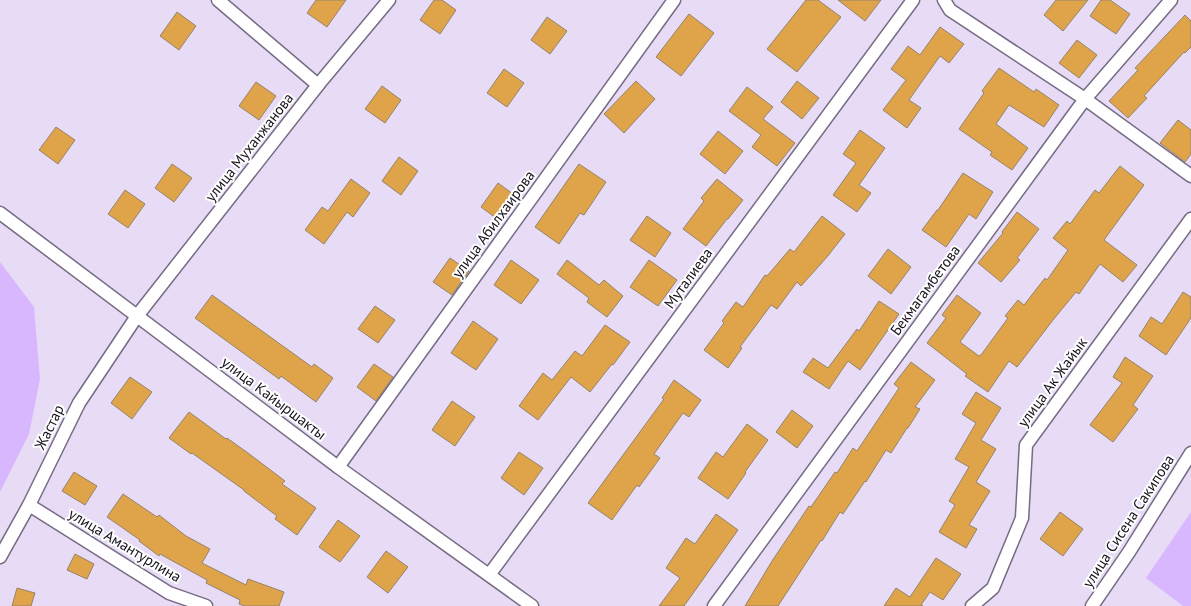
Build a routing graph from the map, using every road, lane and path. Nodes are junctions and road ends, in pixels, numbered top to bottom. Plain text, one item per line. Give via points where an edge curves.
1 (218, 0) edge
2 (390, 0) edge
3 (674, 0) edge
4 (912, 0) edge
5 (944, 0) edge
6 (1171, 0) edge
7 (318, 85) junction
8 (1085, 99) junction
9 (1191, 176) edge
10 (0, 212) edge
11 (1191, 219) edge
12 (137, 316) junction
13 (1191, 453) edge
14 (338, 467) junction
15 (29, 505) junction
16 (0, 557) edge
17 (489, 575) junction
18 (206, 606) edge
19 (532, 606) edge
20 (714, 606) edge
21 (972, 606) edge
22 (1092, 606) edge

1 - 7 street
2 - 7 street, улица Муханжанова
3 - 14 street, улица Абилхаирова
4 - 17 street, Муталиева
5 - 8 street via 950,10
6 - 8 street, Бекмагамбетова
7 - 12 street, улица Муханжанова
8 - 9 street
8 - 20 street, Бекмагамбетова
10 - 12 street, улица Кайыршакты
11 - 21 street, улица Ак Жайык via 1026,445 1022,518 993,588
12 - 14 street, улица Кайыршакты
12 - 15 street, Жастар via 79,403
13 - 22 street, улица Сисена Сакипова
14 - 17 street, улица Кайыршакты
15 - 16 street, Жастар
15 - 18 street, улица Амантурлина via 169,593
17 - 19 street, улица Кайыршакты

